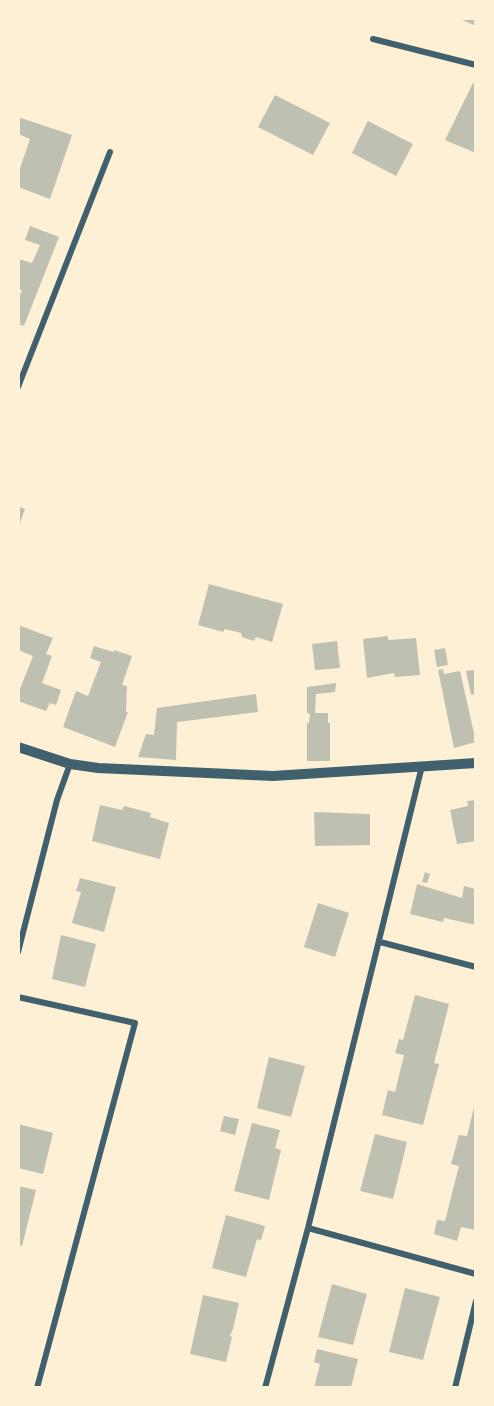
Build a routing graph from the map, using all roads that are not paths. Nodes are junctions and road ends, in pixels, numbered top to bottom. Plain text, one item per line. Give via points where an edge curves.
1 (373, 39) dead end
2 (476, 65) edge
3 (110, 152) dead end
4 (18, 387) edge
5 (18, 747) edge
6 (476, 763) edge
7 (70, 764) junction
8 (422, 766) junction
9 (380, 942) junction
10 (18, 952) edge
11 (476, 967) edge
12 (18, 997) edge
13 (308, 1228) junction
14 (476, 1274) edge
15 (476, 1301) edge
16 (37, 1388) edge
17 (265, 1388) edge
18 (455, 1388) edge

1 - 2 street
3 - 4 street
5 - 7 street
6 - 8 street
7 - 8 street via 273,776
7 - 10 street
8 - 9 street
9 - 11 street
9 - 13 street
12 - 16 street via 135,1023
13 - 14 street
13 - 17 street
15 - 18 street

